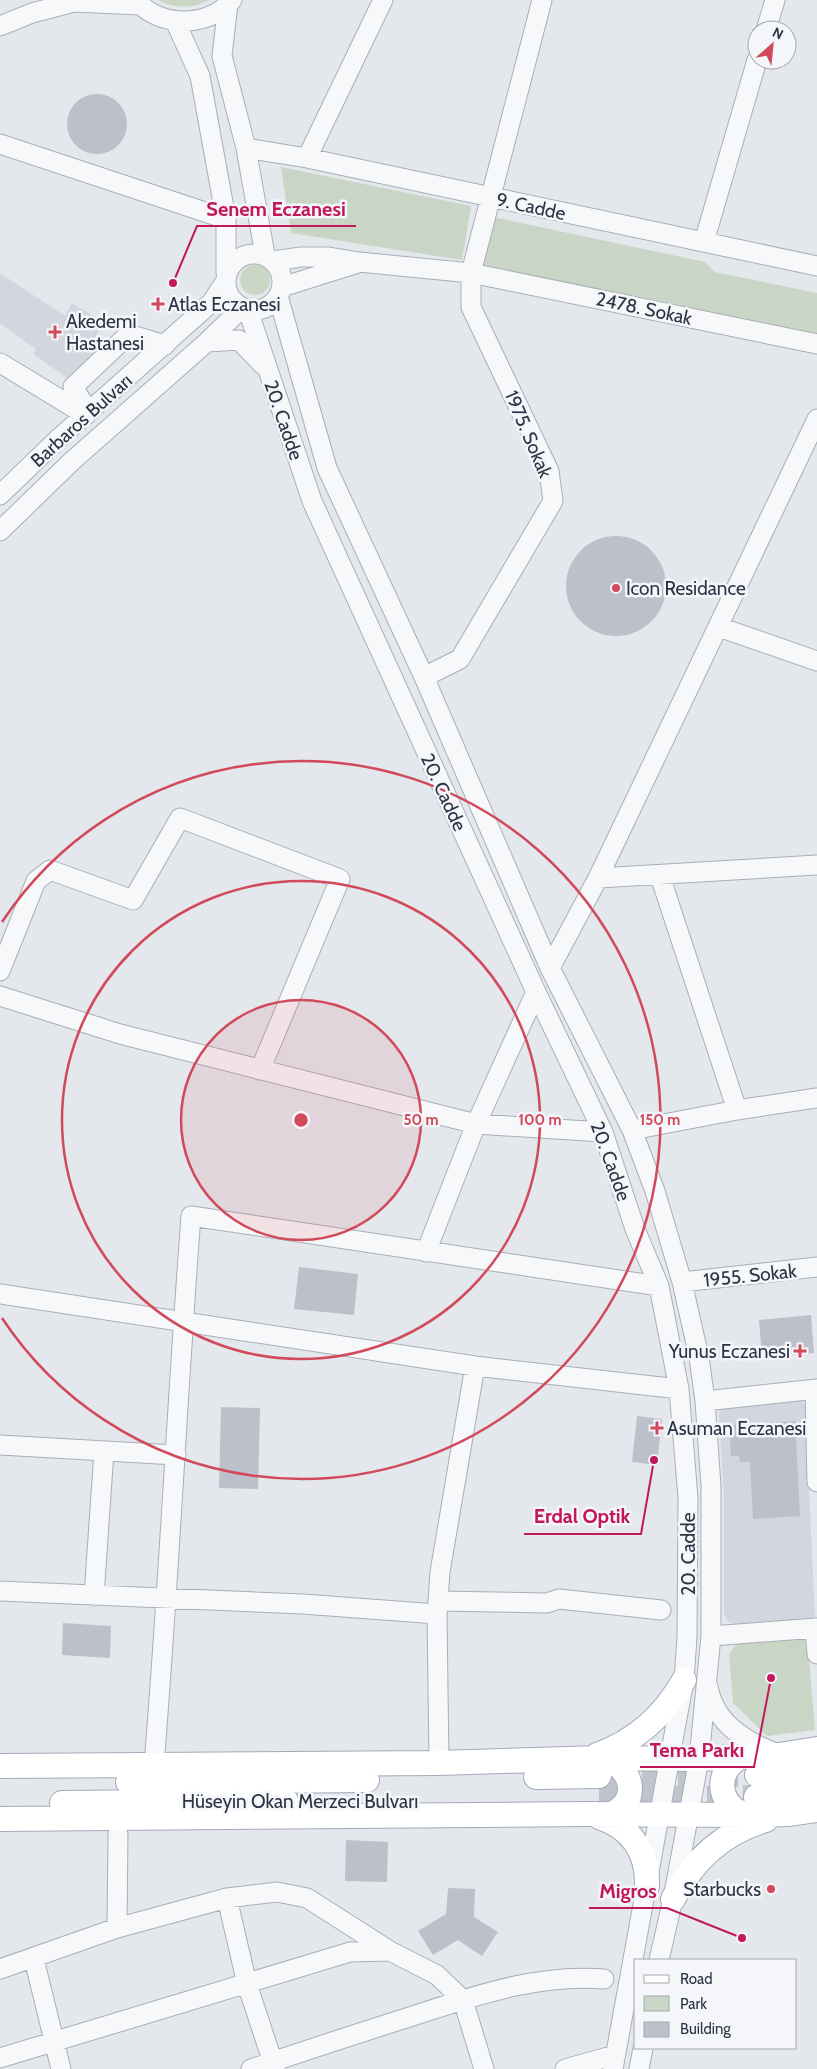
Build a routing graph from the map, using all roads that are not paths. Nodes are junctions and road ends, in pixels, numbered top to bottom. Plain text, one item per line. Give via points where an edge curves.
1 (383, 0) edge
2 (542, 0) edge
3 (775, 0) edge
4 (138, 2) edge
5 (230, 2) edge
6 (769, 20) edge
7 (175, 21) junction
8 (0, 26) edge
9 (754, 70) edge
10 (0, 144) edge
11 (246, 148) junction
12 (306, 158) junction
13 (490, 198) junction
14 (226, 219) junction
15 (704, 242) junction
16 (269, 258) junction
17 (359, 262) junction
18 (817, 266) edge
19 (471, 273) junction
20 (226, 278) junction
21 (280, 292) junction
22 (245, 309) junction
23 (207, 342) junction
24 (817, 344) edge
25 (165, 345) junction
26 (0, 364) edge
27 (266, 367) junction
28 (87, 414) junction
29 (817, 419) edge
30 (0, 494) edge
31 (0, 531) edge
32 (719, 627) junction
33 (817, 661) edge
34 (424, 677) junction
35 (817, 865) edge
36 (660, 876) junction
37 (598, 878) junction
38 (550, 968) junction
39 (0, 971) edge
40 (536, 992) junction
41 (0, 996) edge
42 (260, 1070) junction
43 (817, 1098) edge
44 (737, 1110) junction
45 (476, 1124) junction
46 (632, 1130) junction
47 (602, 1132) junction
48 (426, 1252) junction
49 (817, 1267) edge
50 (682, 1282) junction
51 (659, 1286) junction
52 (0, 1294) edge
53 (183, 1320) junction
54 (475, 1366) junction
55 (679, 1389) junction
56 (816, 1389) edge
57 (705, 1401) junction
58 (0, 1445) edge
59 (104, 1451) junction
60 (176, 1456) junction
61 (817, 1482) edge
62 (0, 1591) edge
63 (94, 1596) junction
64 (168, 1599) junction
65 (438, 1608) junction
66 (661, 1610) dead end
67 (816, 1628) edge
68 (711, 1636) junction
69 (817, 1654) edge
70 (696, 1679) junction
71 (817, 1749) edge
72 (779, 1755) junction
73 (738, 1758) junction
74 (670, 1759) junction
75 (699, 1760) junction
76 (439, 1763) junction
77 (154, 1765) junction
78 (0, 1766) edge
79 (817, 1768) edge
80 (0, 1782) edge
81 (595, 1787) junction
82 (817, 1787) edge
83 (754, 1796) junction
84 (0, 1804) edge
85 (817, 1810) edge
86 (788, 1814) junction
87 (660, 1816) junction
88 (690, 1816) junction
89 (0, 1819) edge
90 (118, 1834) dead end
91 (647, 1886) junction
92 (227, 1898) junction
93 (673, 1899) junction
94 (117, 1928) junction
95 (390, 1951) junction
96 (34, 1959) junction
97 (659, 1959) edge
98 (0, 1969) edge
99 (604, 1979) dead end
100 (247, 1984) junction
101 (463, 2000) junction
102 (55, 2042) junction
103 (643, 2049) edge
104 (0, 2058) edge
105 (614, 2062) edge
106 (274, 2066) edge
107 (62, 2069) edge
108 (251, 2069) edge
109 (484, 2069) edge
110 (565, 2069) edge
111 (639, 2069) edge

1 - 12 street
2 - 13 street
3 - 6 street
4 - 7 street via 156,15
4 - 8 street via 74,2
5 - 7 street via 214,14 195,21
5 - 11 street via 222,56
7 - 14 street via 200,76
9 - 15 street
10 - 14 street
11 - 12 street, 9. Cadde
11 - 16 street
12 - 13 street, 9. Cadde
13 - 15 street, 9. Cadde
13 - 19 street
14 - 20 street
15 - 18 street, 9. Cadde
16 - 17 street, 2478. Sokak via 329,258
16 - 20 street via 255,253 237,258 230,265
16 - 21 street via 279,268
17 - 19 street, 2478. Sokak
17 - 21 street, 2478. Sokak
19 - 24 street, 2478. Sokak
19 - 34 street, 1975. Sokak via 471,307 549,471 553,500 460,659
20 - 22 street via 231,299
20 - 25 street, Barbaros Bulvarı via 212,302
21 - 22 street via 272,303 260,310
21 - 34 street, 20. Cadde via 327,468
22 - 23 street, Barbaros Bulvarı
22 - 27 street, 20. Cadde
23 - 27 street via 239,340
23 - 31 street, Barbaros Bulvarı via 70,462
25 - 28 street, Barbaros Bulvarı
25 - 28 street via 129,334 73,387
26 - 28 street
27 - 40 street, 20. Cadde via 312,501
28 - 30 street, Barbaros Bulvarı
29 - 32 street
32 - 33 street
32 - 37 street
34 - 38 street, 20. Cadde
35 - 36 street
36 - 37 street
36 - 44 street
37 - 38 street
38 - 46 street, 20. Cadde
39 - 42 street via 36,881 50,870 134,900 180,818 340,879
40 - 45 street
40 - 47 street, 20. Cadde
41 - 42 street via 120,1034
42 - 45 street
43 - 44 street
44 - 46 street
45 - 47 street
45 - 48 street
46 - 50 street, 20. Cadde via 656,1191
47 - 51 street, 20. Cadde via 635,1229
48 - 51 street
48 - 53 street via 191,1216
49 - 50 street, 1955. Sokak
50 - 57 street, 20. Cadde
51 - 55 street, 20. Cadde
52 - 53 street
53 - 54 street
53 - 60 street
54 - 55 street
54 - 65 street via 440,1572
55 - 70 street, 20. Cadde via 688,1498 687,1637
56 - 57 street
56 - 61 street
57 - 68 street, 20. Cadde via 711,1486
58 - 59 street
59 - 60 street
59 - 63 street
60 - 64 street
62 - 63 street
63 - 64 street
64 - 65 street
64 - 77 street
65 - 66 street via 559,1599
65 - 76 street
67 - 68 street
67 - 69 street
68 - 70 street, 20. Cadde
70 - 72 street via 731,1729 753,1745
70 - 74 street, 20. Cadde
70 - 75 street, 20. Cadde
70 - 81 main road via 636,1736 609,1751
71 - 72 main road
72 - 73 main road
73 - 75 main road
73 - 83 main road via 726,1769 722,1792 729,1805 741,1813
74 - 75 main road
74 - 81 main road
74 - 87 street, 20. Cadde
75 - 88 street, 20. Cadde
76 - 77 main road
76 - 81 main road
77 - 78 main road
79 - 83 main road
80 - 81 main road, Hüseyin Okan Merzeci Bulvarı
81 - 84 main road, Hüseyin Okan Merzeci Bulvarı
81 - 87 main road
81 - 89 main road
81 - 91 main road via 609,1820 630,1834 644,1859
82 - 83 main road
83 - 86 main road
83 - 88 main road
85 - 86 main road
86 - 93 main road via 752,1824 722,1840 698,1862
87 - 88 main road
87 - 91 street, 20. Cadde
88 - 93 street, 20. Cadde
90 - 94 street
91 - 105 street, 20. Cadde
92 - 94 street
92 - 95 street via 278,1892 307,1898
92 - 100 street
93 - 97 street, 20. Cadde
94 - 96 street
95 - 100 street via 350,1952
95 - 101 street via 437,1975
96 - 98 street
96 - 102 street
99 - 101 street via 578,1977 537,1981
100 - 102 street
100 - 106 street
101 - 106 street
101 - 109 street
102 - 104 street
102 - 107 street
103 - 111 street
105 - 110 street
106 - 108 street

